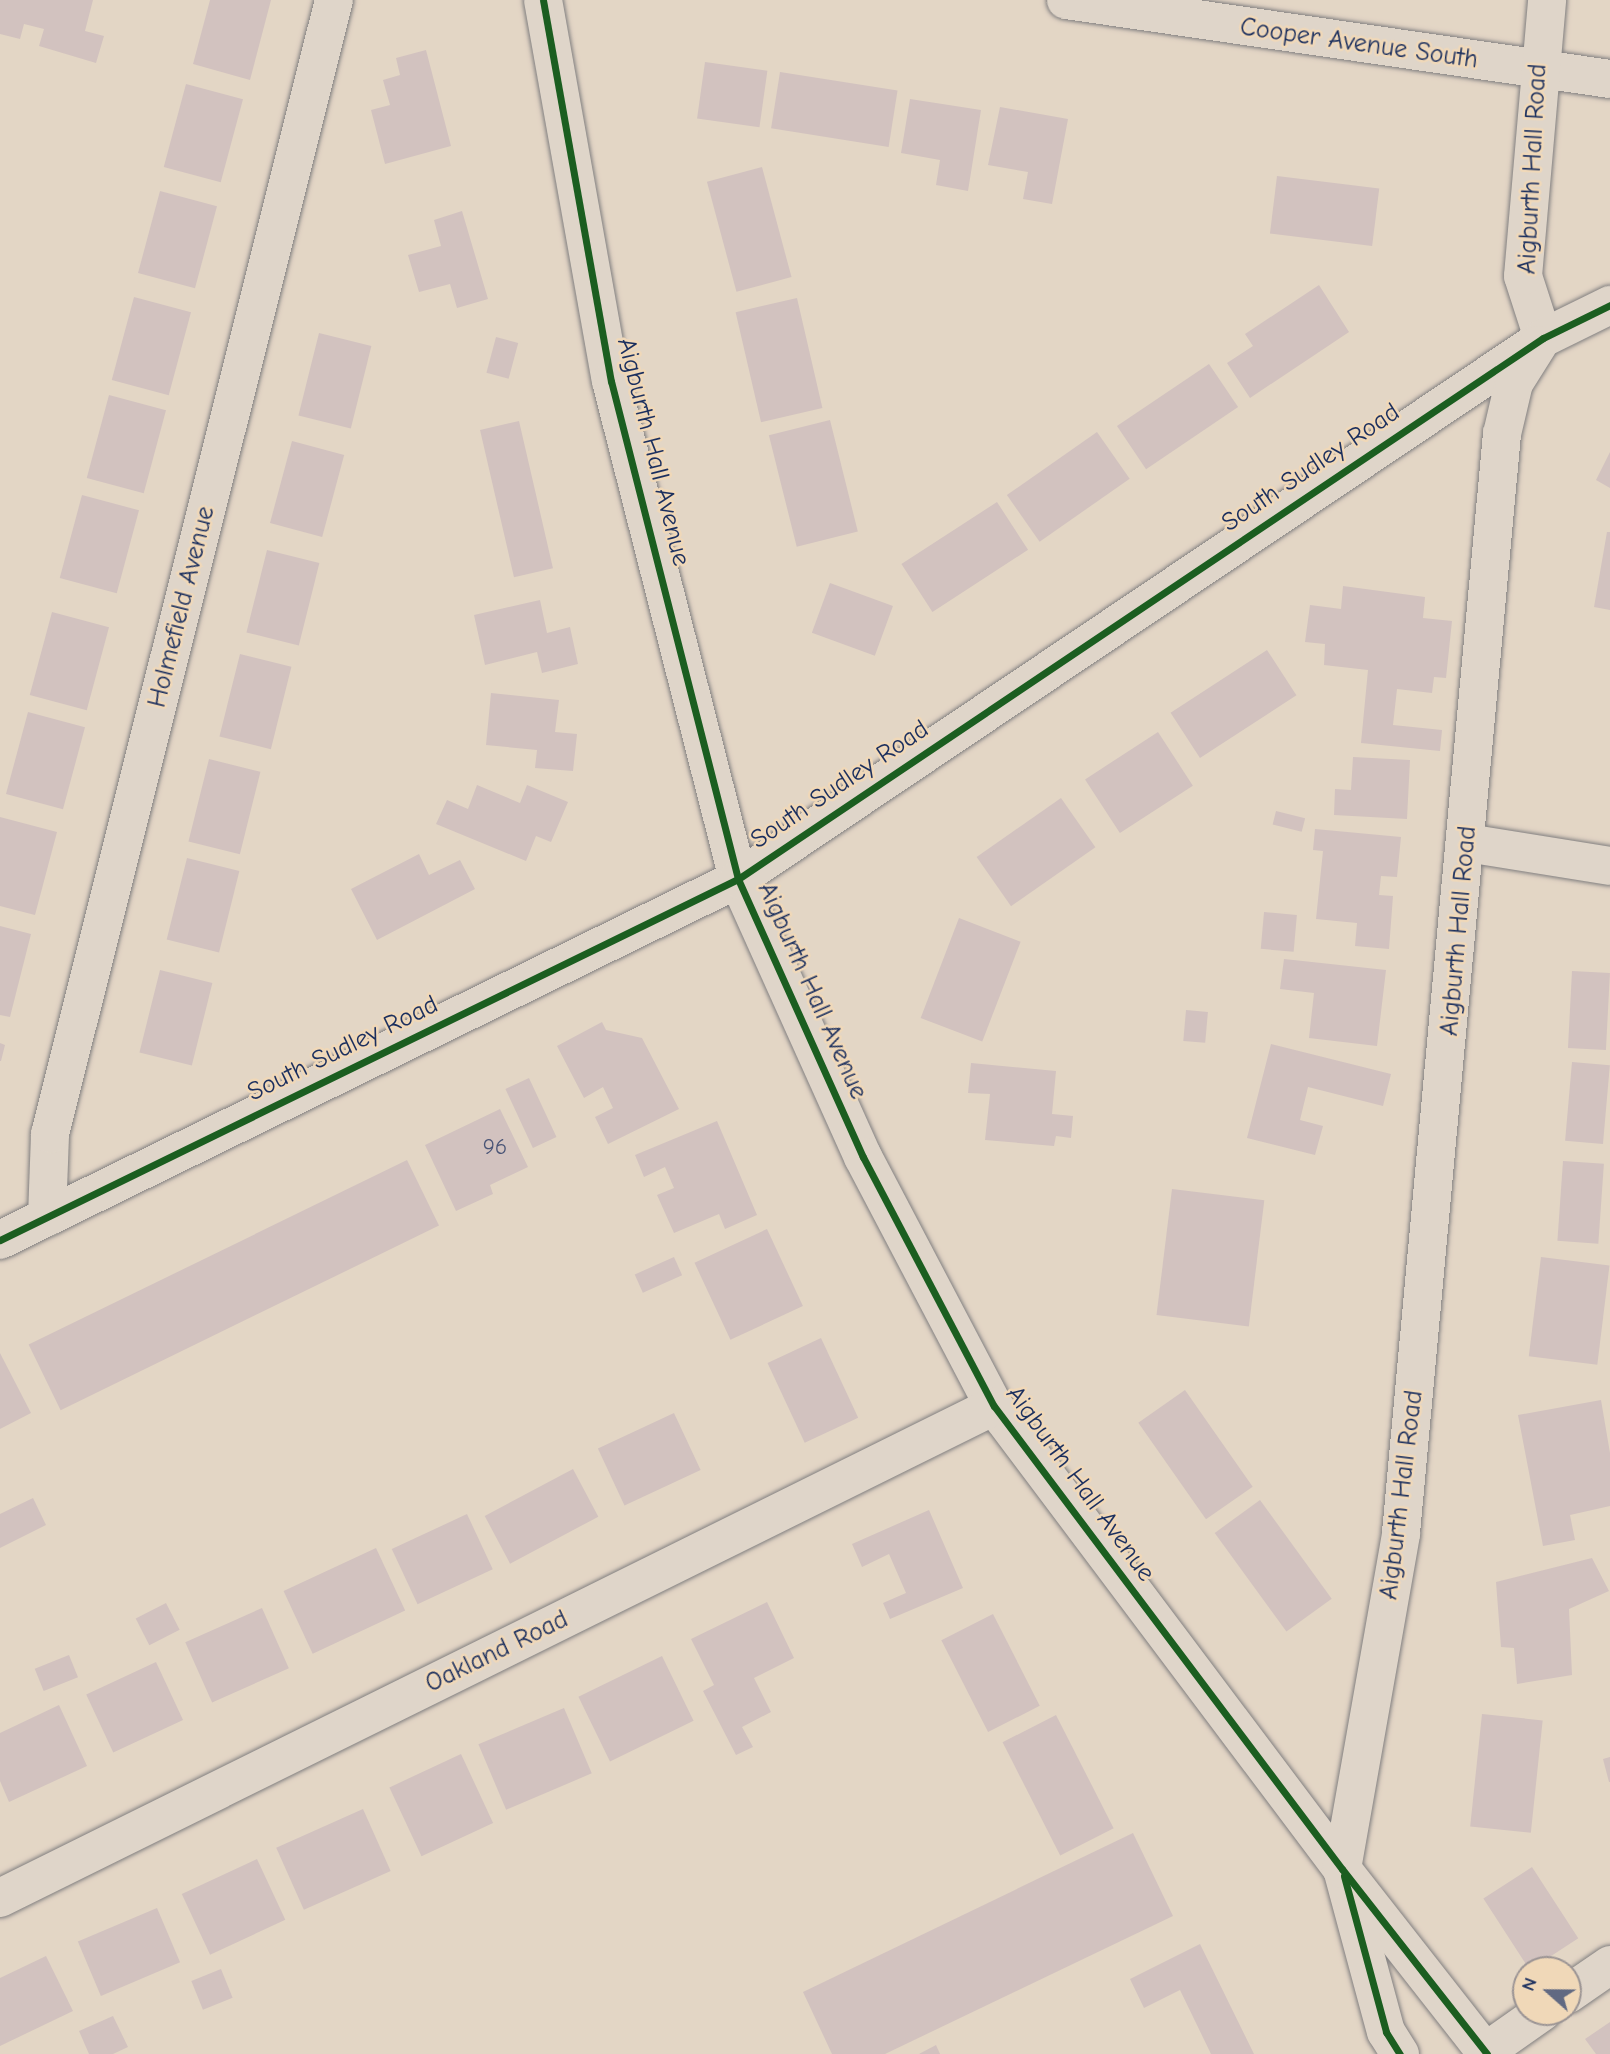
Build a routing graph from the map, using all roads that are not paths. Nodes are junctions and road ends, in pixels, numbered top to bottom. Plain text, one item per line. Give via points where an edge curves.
1 (334, 0) edge
2 (543, 0) edge
3 (1066, 0) edge
4 (1547, 0) edge
5 (1538, 70) junction
6 (1610, 79) edge
7 (1610, 306) edge
8 (1543, 338) junction
9 (1467, 843) junction
10 (1610, 866) edge
11 (738, 878) junction
12 (47, 1217) junction
13 (0, 1240) edge
14 (994, 1406) junction
15 (1342, 1869) junction
16 (0, 1898) edge
17 (1610, 1965) edge
18 (1582, 1984) edge
19 (1523, 2026) edge
20 (1486, 2053) edge
21 (1400, 2054) edge

1 - 12 street, Holmefield Avenue via 50,1134
2 - 11 street, Aigburth Hall Avenue via 611,381
3 - 5 street, Cooper Avenue South
4 - 5 street, Aigburth Hall Road
5 - 6 street, Cooper Avenue South
5 - 8 street, Aigburth Hall Road via 1523,276
7 - 8 street, South Sudley Road
8 - 9 street, Aigburth Hall Road via 1514,383 1502,434
8 - 11 street, South Sudley Road
9 - 10 street
9 - 15 street, Aigburth Hall Road via 1401,1533
11 - 12 street, South Sudley Road
11 - 14 street, Aigburth Hall Avenue via 863,1157
12 - 13 street, South Sudley Road
14 - 15 street, Aigburth Hall Avenue
14 - 16 street, Oakland Road
15 - 20 street, Aigburth Hall Avenue
15 - 21 street, Aigburth Hall Avenue via 1386,2032
17 - 18 street
19 - 20 street

